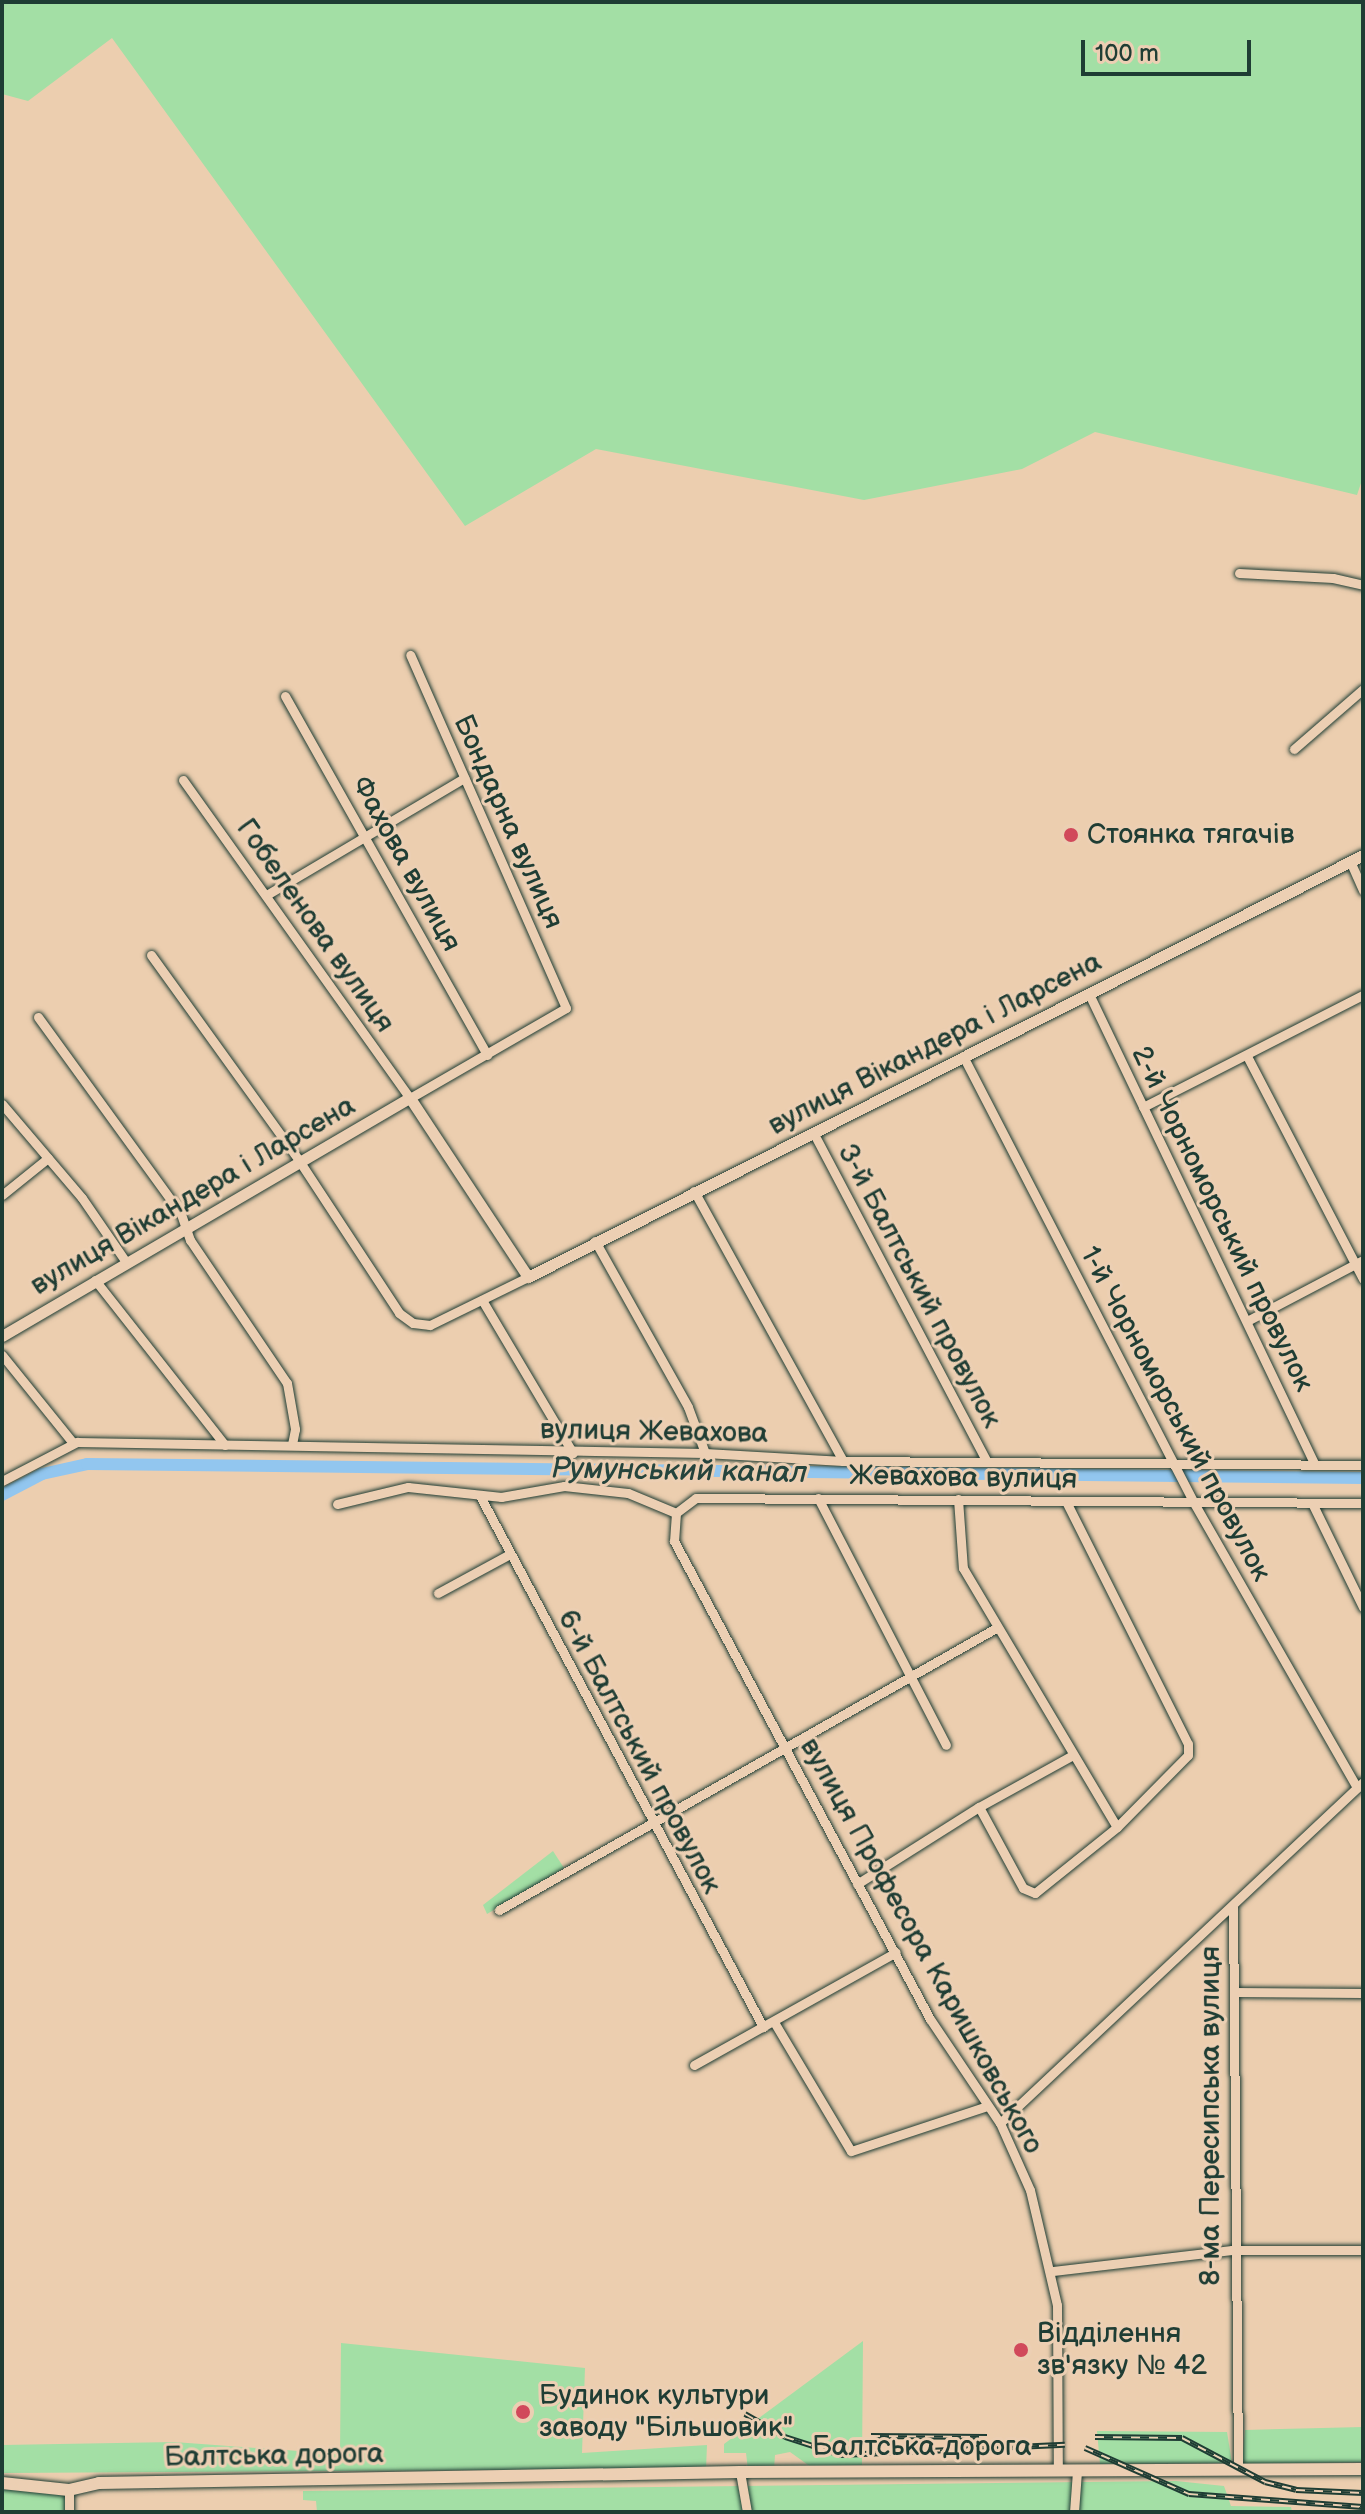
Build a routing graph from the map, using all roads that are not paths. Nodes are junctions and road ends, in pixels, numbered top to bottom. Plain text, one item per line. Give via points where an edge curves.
1 (1239, 573) dead end
2 (1363, 585) edge
3 (410, 655) dead end
4 (1363, 689) edge
5 (285, 696) dead end
6 (1294, 749) dead end
7 (464, 778) junction
8 (183, 780) dead end
9 (364, 834) junction
10 (1363, 855) edge
11 (1350, 861) junction
12 (1363, 890) edge
13 (268, 894) junction
14 (151, 955) dead end
15 (1089, 994) junction
16 (1363, 995) edge
17 (566, 1008) joint
18 (38, 1017) dead end
19 (487, 1055) junction
20 (963, 1056) junction
21 (1248, 1058) junction
22 (410, 1098) junction
23 (2, 1104) edge
24 (1143, 1107) junction
25 (813, 1132) junction
26 (48, 1158) junction
27 (298, 1159) junction
28 (694, 1191) junction
29 (2, 1195) edge
30 (186, 1226) junction
31 (595, 1241) junction
32 (126, 1262) junction
33 (1359, 1262) edge
34 (528, 1277) junction
35 (1363, 1279) edge
36 (95, 1280) junction
37 (482, 1300) junction
38 (1247, 1321) junction
39 (2, 1336) edge
40 (2, 1355) edge
41 (73, 1443) junction
42 (225, 1445) junction
43 (292, 1445) junction
44 (573, 1453) junction
45 (705, 1453) junction
46 (986, 1460) junction
47 (843, 1461) junction
48 (1315, 1465) junction
49 (1363, 1465) edge
50 (1177, 1468) junction
51 (2, 1481) edge
52 (480, 1496) junction
53 (818, 1498) junction
54 (958, 1499) junction
55 (1193, 1500) junction
56 (1066, 1501) junction
57 (1312, 1503) junction
58 (1363, 1503) edge
59 (337, 1504) dead end
60 (676, 1513) junction
61 (508, 1555) junction
62 (438, 1593) dead end
63 (1363, 1607) edge
64 (996, 1628) junction
65 (908, 1677) junction
66 (946, 1745) dead end
67 (784, 1747) junction
68 (1073, 1755) junction
69 (1360, 1785) edge
70 (979, 1807) junction
71 (652, 1823) junction
72 (1117, 1827) junction
73 (857, 1884) junction
74 (1233, 1906) junction
75 (499, 1910) dead end
76 (896, 1952) junction
77 (1234, 1992) junction
78 (1363, 1993) edge
79 (774, 2022) junction
80 (763, 2027) junction
81 (694, 2065) dead end
82 (987, 2106) junction
83 (1000, 2123) junction
84 (1232, 2250) junction
85 (1363, 2250) edge
86 (1053, 2271) junction
87 (1363, 2469) edge
88 (1238, 2470) junction
89 (1058, 2471) junction
90 (1077, 2471) junction
91 (740, 2472) junction
92 (2, 2483) edge
93 (69, 2490) junction
94 (69, 2512) edge
95 (747, 2512) edge
96 (1074, 2512) edge

1 - 2 street via 1333,578
3 - 7 street, Бондарна вулиця
4 - 6 street
5 - 9 street, Фахова вулиця
7 - 9 street
7 - 17 street, Бондарна вулиця
8 - 13 street, Гобеленова вулиця
9 - 13 street
9 - 19 street, Фахова вулиця
10 - 11 street, вулиця Вікандера і Ларсена
11 - 12 street
11 - 15 street, вулиця Вікандера і Ларсена
13 - 22 street, Гобеленова вулиця
14 - 27 street
15 - 20 street, вулиця Вікандера і Ларсена
15 - 24 street, 2-й Чорноморський провулок
16 - 21 street
17 - 19 street, вулиця Вікандера і Ларсена
18 - 30 street
19 - 22 street, вулиця Вікандера і Ларсена
20 - 25 street, вулиця Вікандера і Ларсена
20 - 50 street, 1-й Чорноморський провулок
21 - 24 street
21 - 33 street
22 - 27 street, вулиця Вікандера і Ларсена
22 - 34 street
23 - 26 street
24 - 38 street, 2-й Чорноморський провулок
25 - 28 street, вулиця Вікандера і Ларсена
25 - 46 street, 3-й Балтський провулок
26 - 29 street
26 - 32 street
27 - 30 street, вулиця Вікандера і Ларсена
27 - 37 street, вулиця Вікандера і Ларсена via 399,1313 413,1323 430,1325
28 - 31 street, вулиця Вікандера і Ларсена
28 - 47 street
30 - 32 street, вулиця Вікандера і Ларсена
30 - 43 street via 190,1240 287,1383 295,1429
31 - 34 street, вулиця Вікандера і Ларсена
31 - 45 street via 688,1407
32 - 36 street, вулиця Вікандера і Ларсена
33 - 35 street
33 - 38 street
34 - 37 street, вулиця Вікандера і Ларсена
36 - 39 street, вулиця Вікандера і Ларсена
36 - 42 street
37 - 44 street
38 - 48 street, 2-й Чорноморський провулок
40 - 41 street
41 - 42 street, вулиця Жевахова
41 - 51 street, вулиця Жевахова
42 - 43 street, вулиця Жевахова
43 - 44 street, вулиця Жевахова
44 - 45 street, вулиця Жевахова
45 - 47 street, вулиця Жевахова
46 - 47 street, вулиця Жевахова
46 - 50 street, вулиця Жевахова
48 - 49 street, вулиця Жевахова
48 - 50 street, вулиця Жевахова
50 - 55 street, 1-й Чорноморський провулок
52 - 59 street via 408,1487
52 - 60 street via 564,1486 628,1493
52 - 61 street, 6-й Балтський провулок
53 - 54 street, Жевахова вулиця
53 - 60 street, Жевахова вулиця via 696,1498
53 - 65 street
54 - 56 street, Жевахова вулиця
54 - 64 street via 963,1568
55 - 56 street, Жевахова вулиця
55 - 57 street, Жевахова вулиця
55 - 69 street, 1-й Чорноморський провулок
56 - 72 street via 1188,1744 1188,1755
57 - 58 street, Жевахова вулиця
57 - 63 street
60 - 67 street, вулиця Професора Каришковського via 674,1541
61 - 62 street
61 - 71 street, 6-й Балтський провулок
64 - 65 street
64 - 68 street
65 - 66 street
65 - 67 street
67 - 71 street
67 - 73 street, вулиця Професора Каришковського
68 - 70 street
68 - 72 street
69 - 74 street
70 - 72 street via 1028,1894
70 - 73 street
71 - 75 street
71 - 80 street, 6-й Балтський провулок
73 - 76 street, вулиця Професора Каришковського
74 - 77 street, 8-ма Пересипська вулиця
74 - 83 street
76 - 79 street
76 - 82 street, вулиця Професора Каришковського via 956,2063
77 - 78 street
77 - 84 street, 8-ма Пересипська вулиця
79 - 80 street
79 - 82 street via 851,2151
80 - 81 street
82 - 83 street, вулиця Професора Каришковського
83 - 86 street, вулиця Професора Каришковського via 1030,2190
84 - 85 street
84 - 86 street
84 - 88 street, 8-ма Пересипська вулиця
86 - 89 street, вулиця Професора Каришковського
87 - 88 main road, Балтська дорога
88 - 90 main road, Балтська дорога
89 - 90 main road, Балтська дорога
89 - 91 main road, Балтська дорога
90 - 96 street
91 - 93 main road, Балтська дорога via 99,2483
91 - 95 street
92 - 93 main road, Балтська дорога
93 - 94 street

